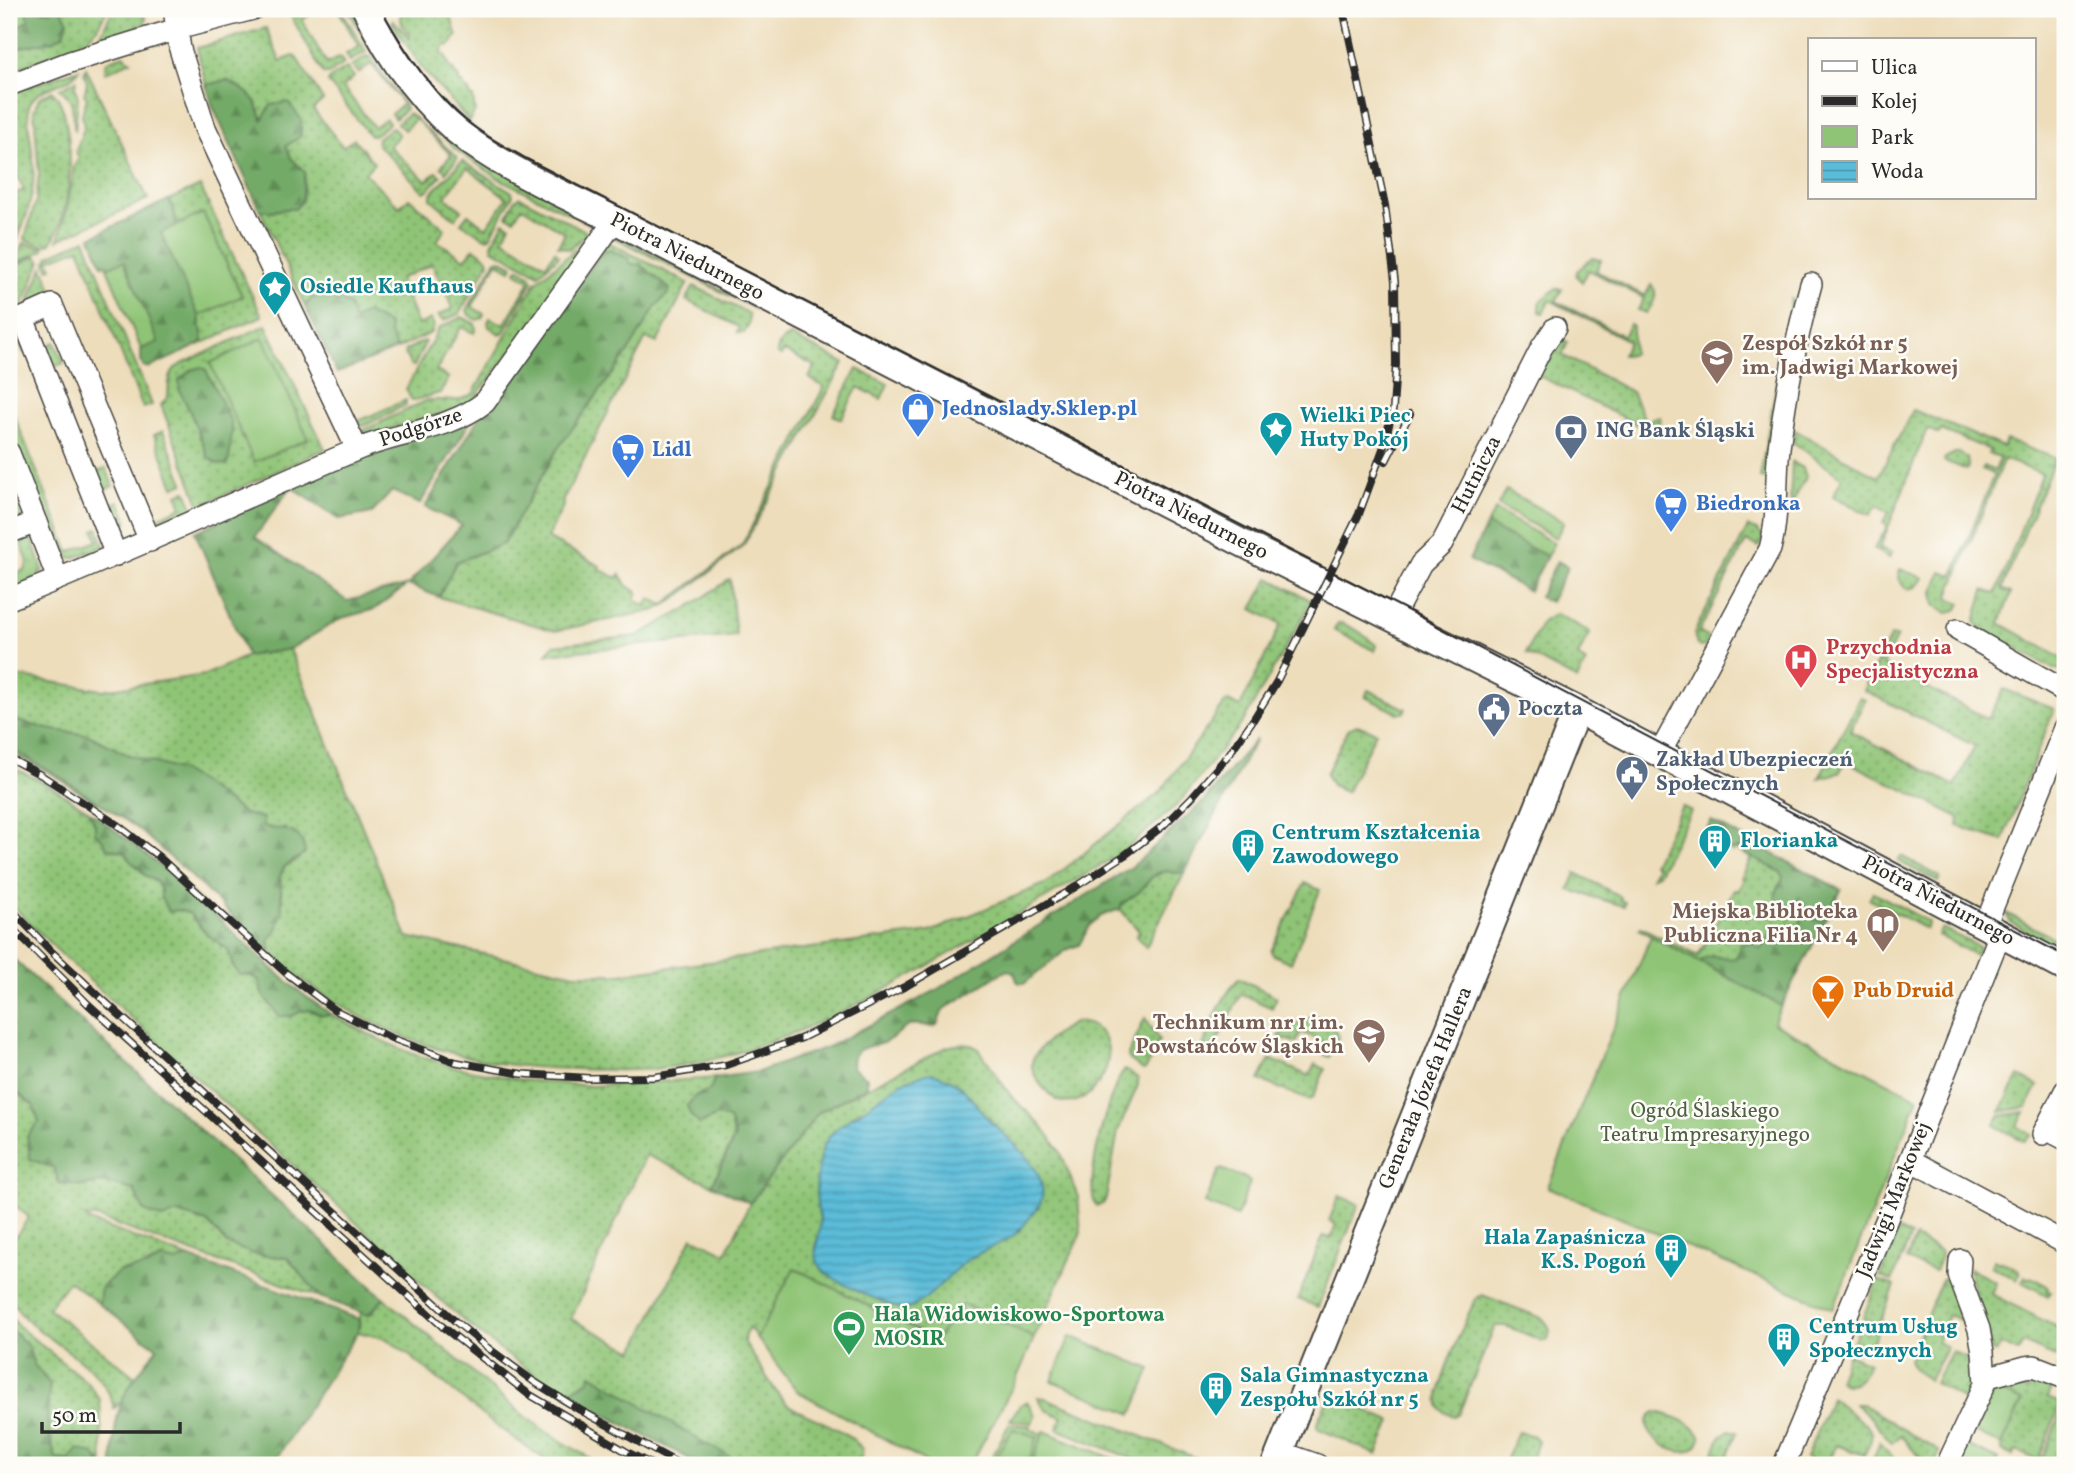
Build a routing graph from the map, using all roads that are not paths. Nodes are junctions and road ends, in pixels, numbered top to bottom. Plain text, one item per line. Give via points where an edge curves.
1 (253, 9) edge
2 (366, 9) edge
3 (175, 19) edge
4 (9, 85) edge
5 (615, 220) junction
6 (1811, 285) dead end
7 (1555, 328) dead end
8 (357, 449) junction
9 (9, 453) edge
10 (150, 541) junction
11 (116, 555) junction
12 (58, 579) junction
13 (9, 599) edge
14 (1392, 618) junction
15 (1958, 630) dead end
16 (2065, 689) edge
17 (1577, 710) junction
18 (2065, 728) edge
19 (1660, 753) junction
20 (1993, 930) junction
21 (2065, 968) edge
22 (2065, 1091) edge
23 (2065, 1139) edge
24 (1910, 1160) junction
25 (2065, 1243) edge
26 (1960, 1260) dead end
27 (1984, 1378) junction
28 (2065, 1378) edge
29 (1278, 1458) edge
30 (1317, 1465) edge
31 (1784, 1465) edge
32 (1947, 1465) edge

1 - 3 street
2 - 5 street, Piotra Niedurnego via 410,81 472,142 525,175
3 - 4 street
3 - 8 street via 205,128
5 - 8 street, Podgórze via 485,402 456,419
5 - 14 street, Piotra Niedurnego
6 - 19 street via 1786,406 1770,549
7 - 14 street, Hutnicza via 1442,544 1421,564
8 - 10 street, Podgórze
9 - 12 street via 26,526
10 - 11 street, Podgórze
10 - 11 street via 52,305 23,318
11 - 12 street, Podgórze
12 - 13 street, Podgórze
14 - 17 street, Piotra Niedurnego
15 - 16 street
17 - 19 street, Piotra Niedurnego
17 - 29 street, Generała Józefa Hallera
18 - 20 street, Jadwigi Markowej
19 - 20 street, Piotra Niedurnego
20 - 21 street, Piotra Niedurnego
20 - 24 street, Jadwigi Markowej
22 - 23 street via 2044,1131
24 - 25 street
24 - 31 street, Jadwigi Markowej
26 - 27 street via 1959,1274 1979,1329
27 - 28 street via 2034,1366
27 - 32 street
29 - 30 street

